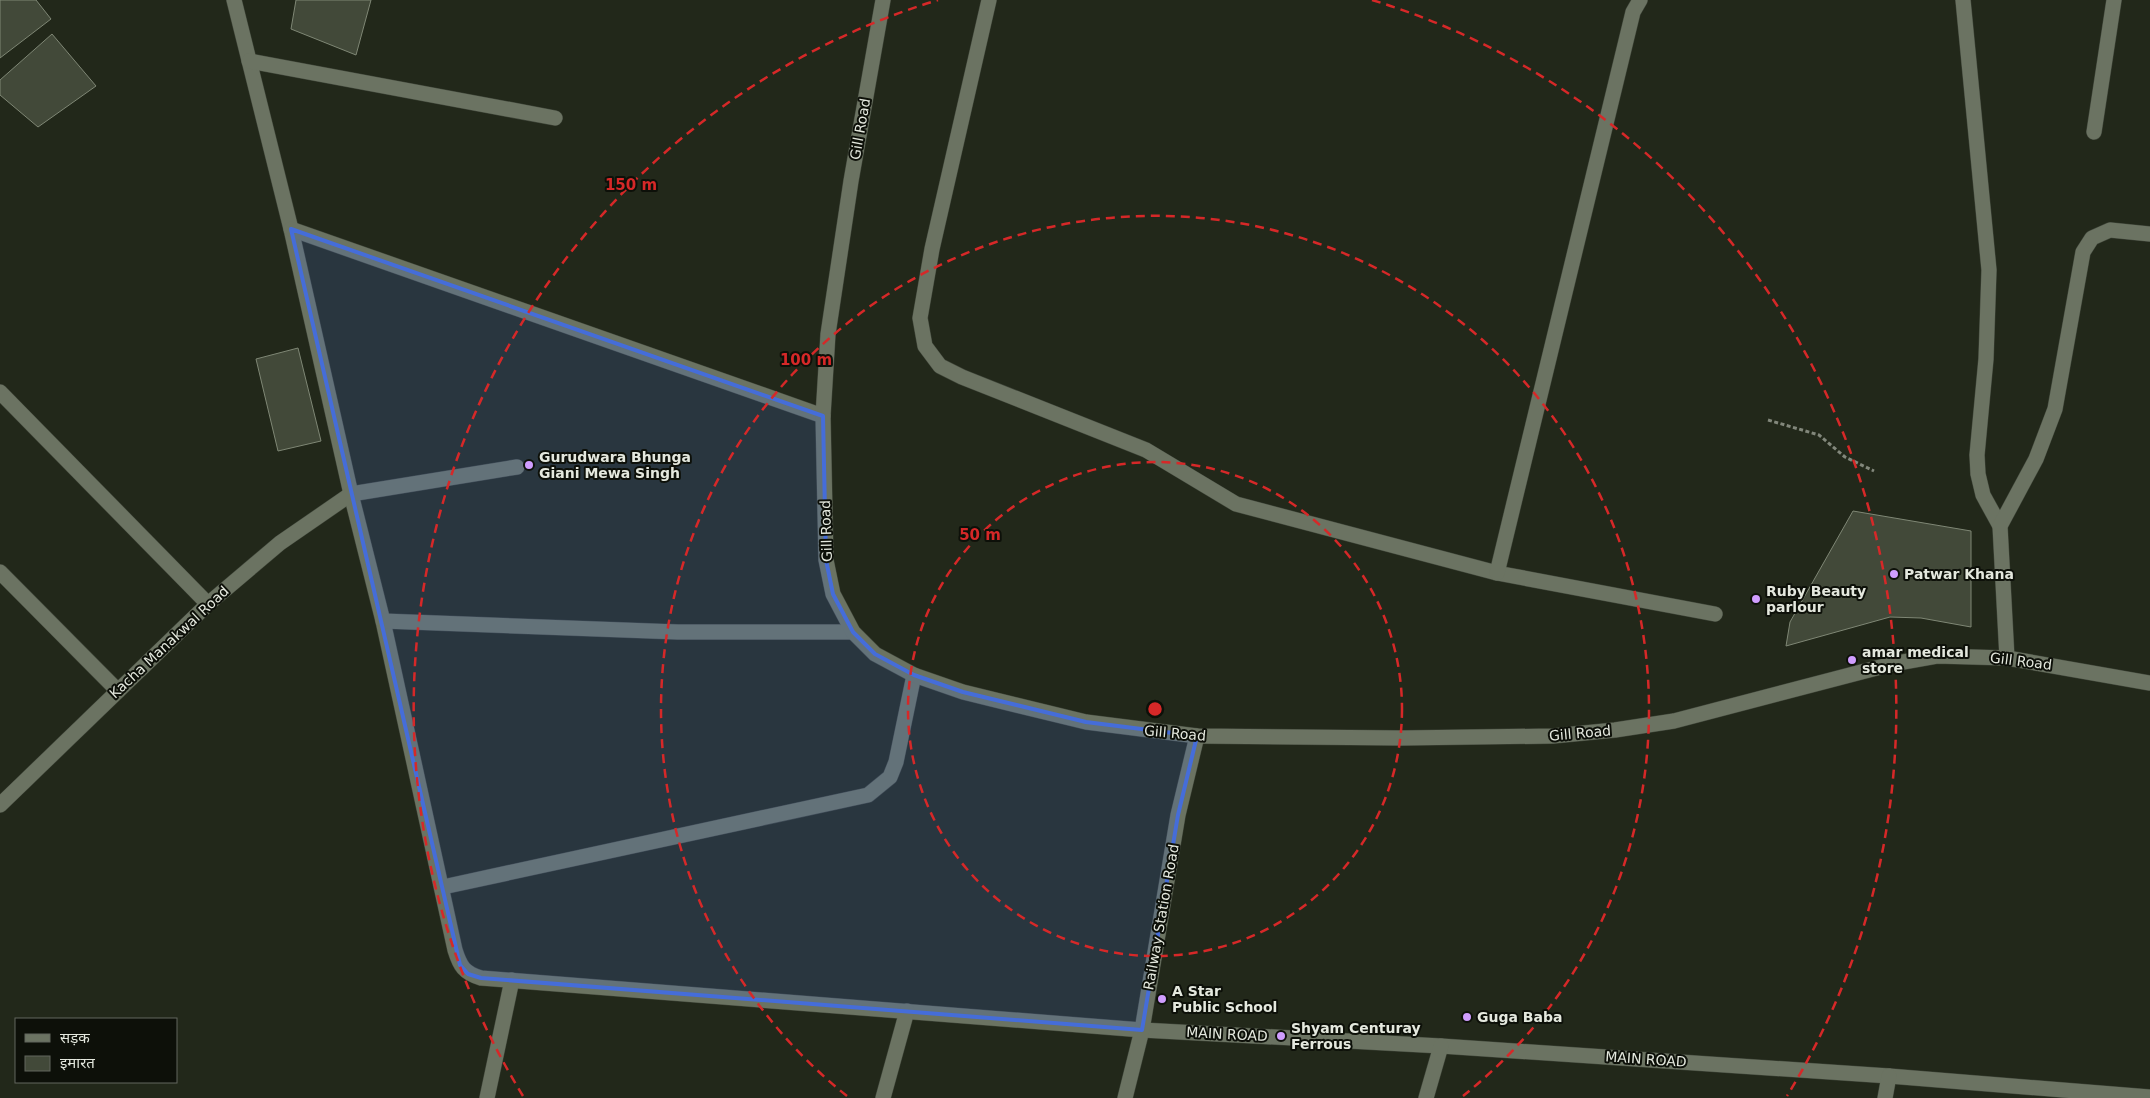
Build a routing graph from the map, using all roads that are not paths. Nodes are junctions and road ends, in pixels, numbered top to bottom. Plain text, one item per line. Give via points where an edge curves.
1 (234, 0) edge
2 (883, 0) edge
3 (989, 0) edge
4 (1640, 0) edge
5 (1963, 0) edge
6 (2114, 0) edge
7 (249, 62) junction
8 (555, 118) dead end
9 (2094, 132) dead end
10 (291, 228) junction
11 (2150, 234) edge
12 (0, 392) edge
13 (823, 416) junction
14 (517, 467) dead end
15 (351, 494) junction
16 (2000, 526) junction
17 (0, 572) edge
18 (1497, 573) junction
19 (208, 604) junction
20 (1715, 614) dead end
21 (383, 621) junction
22 (853, 632) junction
23 (2006, 658) junction
24 (914, 675) junction
25 (2150, 683) edge
26 (118, 691) junction
27 (1197, 736) junction
28 (0, 805) edge
29 (442, 887) junction
30 (512, 980) junction
31 (907, 1011) junction
32 (1142, 1030) junction
33 (1442, 1046) junction
34 (1889, 1076) junction
35 (2150, 1097) edge
36 (487, 1098) edge
37 (883, 1098) edge
38 (1125, 1098) edge
39 (1426, 1098) edge
40 (1885, 1098) edge

1 - 7 street, MAIN ROAD
2 - 13 street, Gill Road via 828,334
3 - 18 street via 932,249 920,318 925,346 940,366 1146,450 1236,504
4 - 18 street via 1634,12
5 - 16 street via 1989,270 1978,474 1983,494
6 - 9 street
7 - 8 street
7 - 10 street, MAIN ROAD
10 - 13 street
10 - 15 street, MAIN ROAD
11 - 16 street via 2110,230 2092,238 2083,252 2055,409 2036,459
12 - 19 street
13 - 22 street, Gill Road via 826,560 833,594
14 - 15 street
15 - 19 street, Kacha Manakwal Road via 280,543
15 - 21 street, MAIN ROAD
16 - 23 street
17 - 26 street
18 - 20 street
19 - 26 street, Kacha Manakwal Road
21 - 22 street via 678,632
21 - 29 street, MAIN ROAD
22 - 24 street, Gill Road via 875,654
23 - 25 street, Gill Road
23 - 27 street, Gill Road via 1937,656 1892,664 1674,721 1553,736
24 - 27 street, Gill Road via 963,692 1086,722
24 - 29 street via 896,762 890,776 868,795
26 - 28 street, Kacha Manakwal Road
27 - 32 street, Railway Station Road via 1178,815
29 - 30 street, MAIN ROAD via 460,965 468,974
30 - 31 street, MAIN ROAD
30 - 36 street
31 - 32 street, MAIN ROAD
31 - 37 street
32 - 33 street, MAIN ROAD
32 - 38 street, Railway Station Road
33 - 34 street, MAIN ROAD
33 - 39 street
34 - 35 street, MAIN ROAD
34 - 40 street

